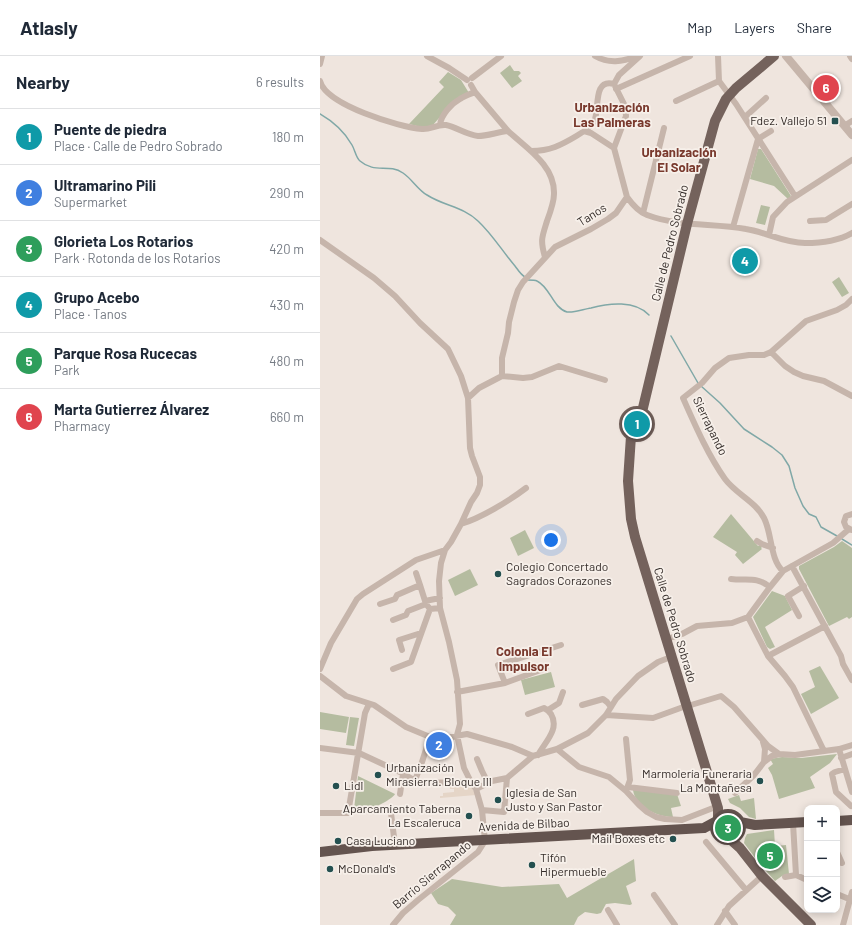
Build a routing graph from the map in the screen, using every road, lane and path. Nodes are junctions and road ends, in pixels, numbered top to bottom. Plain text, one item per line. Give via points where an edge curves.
1 (322, 56) edge
2 (426, 56) edge
3 (501, 56) edge
4 (594, 56) edge
5 (638, 56) edge
6 (690, 56) edge
7 (718, 56) edge
8 (766, 56) edge
9 (774, 56) edge
10 (786, 56) edge
11 (850, 56) edge
12 (852, 59) edge
13 (793, 60) edge
14 (320, 64) edge
15 (470, 81) junction
16 (719, 81) junction
17 (320, 85) edge
18 (615, 86) junction
19 (474, 92) junction
20 (728, 93) junction
21 (766, 98) dead end
22 (676, 101) dead end
23 (745, 117) junction
24 (852, 121) edge
25 (440, 125) junction
26 (844, 126) junction
27 (664, 128) dead end
28 (508, 131) junction
29 (584, 131) junction
30 (771, 131) dead end
31 (852, 135) edge
32 (758, 139) junction
33 (614, 148) junction
34 (531, 151) junction
35 (852, 160) edge
36 (795, 196) junction
37 (627, 197) junction
38 (852, 204) edge
39 (643, 213) junction
40 (810, 221) dead end
41 (685, 224) junction
42 (733, 226) junction
43 (852, 233) edge
44 (769, 235) junction
45 (320, 240) edge
46 (545, 257) junction
47 (852, 299) edge
48 (771, 352) junction
49 (502, 376) junction
50 (605, 380) dead end
51 (852, 396) edge
52 (468, 398) junction
53 (640, 412) junction
54 (635, 436) junction
55 (526, 488) dead end
56 (852, 514) edge
57 (461, 524) junction
58 (850, 529) edge
59 (757, 541) dead end
60 (773, 548) junction
61 (445, 550) junction
62 (792, 566) junction
63 (783, 571) junction
64 (416, 573) dead end
65 (732, 579) dead end
66 (420, 585) junction
67 (804, 586) junction
68 (770, 587) junction
69 (440, 598) junction
70 (380, 604) dead end
71 (427, 605) junction
72 (440, 608) junction
73 (799, 616) dead end
74 (748, 617) junction
75 (394, 620) dead end
76 (825, 626) junction
77 (421, 633) junction
78 (670, 638) junction
79 (561, 645) dead end
80 (402, 650) dead end
81 (768, 656) junction
82 (322, 657) edge
83 (671, 657) junction
84 (546, 668) dead end
85 (320, 669) edge
86 (393, 669) dead end
87 (320, 676) edge
88 (852, 680) edge
89 (505, 683) junction
90 (457, 692) junction
91 (563, 692) dead end
92 (369, 704) junction
93 (582, 704) dead end
94 (688, 706) junction
95 (611, 707) junction
96 (548, 710) junction
97 (528, 714) dead end
98 (606, 715) junction
99 (457, 735) junction
100 (430, 737) junction
101 (626, 739) dead end
102 (763, 740) junction
103 (852, 745) edge
104 (320, 748) edge
105 (557, 750) junction
106 (839, 750) junction
107 (824, 751) junction
108 (358, 753) junction
109 (779, 754) junction
110 (852, 754) edge
111 (536, 756) junction
112 (841, 758) junction
113 (477, 759) dead end
114 (764, 762) junction
115 (845, 769) junction
116 (403, 774) junction
117 (507, 778) junction
118 (414, 782) junction
119 (471, 782) junction
120 (488, 783) junction
121 (476, 789) junction
122 (627, 789) junction
123 (852, 792) edge
124 (678, 793) dead end
125 (735, 793) dead end
126 (400, 794) dead end
127 (852, 804) edge
128 (482, 810) junction
129 (320, 813) edge
130 (391, 813) dead end
131 (727, 814) junction
132 (717, 820) junction
133 (851, 820) edge
134 (840, 821) edge
135 (804, 822) edge
136 (793, 823) junction
137 (737, 832) junction
138 (485, 841) junction
139 (706, 842) dead end
140 (395, 845) junction
141 (320, 852) edge
142 (840, 859) edge
143 (842, 863) dead end
144 (796, 875) junction
145 (762, 876) junction
146 (785, 877) dead end
147 (804, 879) edge
148 (746, 890) junction
149 (852, 892) edge
150 (654, 895) dead end
151 (840, 896) edge
152 (849, 900) junction
153 (608, 910) dead end
154 (725, 911) junction
155 (392, 925) edge
156 (617, 925) edge
157 (675, 925) edge
158 (716, 925) edge
159 (735, 925) edge
160 (811, 925) edge
161 (843, 925) edge

1 - 14 street
2 - 15 street
3 - 15 street
4 - 5 street via 617,62
5 - 18 street via 619,75
6 - 18 street
7 - 16 street
8 - 20 main road, Calle de Pedro Sobrado via 738,80
9 - 20 main road, Calle de Pedro Sobrado
10 - 13 street
11 - 12 street
13 - 26 street
15 - 19 street
16 - 20 street
16 - 22 street
17 - 25 street via 331,96 375,118 420,129
18 - 29 street via 610,83 600,90 594,122
18 - 33 street via 627,111
19 - 25 street via 452,105 440,120
19 - 28 street
20 - 23 street
20 - 41 main road, Calle de Pedro Sobrado via 713,117
21 - 23 street
23 - 32 street
24 - 26 street
25 - 28 street via 477,136
26 - 31 street
27 - 39 street
28 - 34 street
29 - 33 street
29 - 34 street via 555,147
30 - 32 street
32 - 36 street
32 - 42 street
33 - 37 street
34 - 46 street via 544,164 554,184 554,195 542,234 541,245
35 - 36 street
36 - 44 street via 773,217
37 - 39 street
37 - 46 street, Tanos via 616,213 555,247
38 - 40 street via 826,220
39 - 41 street
41 - 42 street
41 - 53 main road, Calle de Pedro Sobrado
42 - 44 street
43 - 44 street via 828,241 805,243
45 - 52 street via 396,296 448,349
46 - 49 street, Tanos via 518,290 502,358
47 - 48 street via 837,310 806,321
48 - 51 street via 794,372 824,381
48 - 60 street, Sierrapando via 729,358 683,398 725,480 758,508 764,517
49 - 50 street via 523,378 559,366
49 - 52 street via 479,388
52 - 57 street via 470,448 480,477 477,493
53 - 54 main road via 648,418 650,426 646,433
53 - 54 main road via 629,414 624,421 625,429
54 - 78 main road, Calle de Pedro Sobrado via 632,481 639,538
54 - 83 main road, Calle de Pedro Sobrado via 628,481 631,519
55 - 57 street via 489,511
56 - 58 street via 845,518
57 - 61 street
58 - 62 street via 836,541
59 - 60 street
60 - 63 street, Sierrapando via 778,565
61 - 69 street via 439,581
61 - 82 street via 416,560 360,596
62 - 63 street
62 - 67 street
63 - 68 street
64 - 66 street
65 - 68 street via 761,581
66 - 70 street
66 - 71 street
67 - 73 street via 788,596
67 - 76 street
68 - 74 street
69 - 71 street
69 - 72 street
71 - 72 street
71 - 75 street via 408,611 406,615
71 - 77 street
72 - 90 street via 450,642
74 - 78 street via 732,623 697,626
74 - 81 street
76 - 81 street
76 - 88 street
77 - 80 street via 399,640
77 - 86 street via 411,662
78 - 94 main road, Calle de Pedro Sobrado
79 - 89 street via 498,665
81 - 107 street via 793,687
82 - 85 street
83 - 94 main road, Calle de Pedro Sobrado
83 - 95 street via 645,670 620,694
84 - 89 street
87 - 92 street via 346,696
89 - 90 street
90 - 99 street via 460,724
91 - 96 street via 559,703
92 - 100 street via 380,708 406,727
92 - 108 street via 366,708
93 - 95 street via 603,699
94 - 98 street via 653,718
94 - 102 street via 721,696
94 - 131 main road, Calle de Pedro Sobrado via 720,801
94 - 132 main road, Calle de Pedro Sobrado
95 - 98 street
96 - 97 street via 544,708
96 - 111 street via 554,721 554,728
98 - 105 street via 588,733
99 - 100 street via 439,739
99 - 111 street via 467,734
99 - 119 street via 464,768
100 - 118 street
101 - 122 street via 630,774
102 - 109 street
102 - 114 street
103 - 106 street
104 - 108 street
105 - 111 street
105 - 122 street via 579,767 609,777
106 - 107 street
106 - 112 street
107 - 109 street via 795,755
108 - 116 street
108 - 129 street via 348,813
109 - 114 street
110 - 112 street
111 - 117 street
112 - 115 street
113 - 120 street
114 - 125 street
115 - 123 street
115 - 127 street via 832,774 836,792
116 - 118 street
116 - 126 street
117 - 120 street
117 - 128 street via 504,812
118 - 119 street
119 - 121 street
120 - 121 street
121 - 128 street
122 - 124 street
122 - 132 street via 647,812 665,819 682,820 713,808
127 - 133 street
128 - 138 street
130 - 140 street
131 - 132 highway, Avenida de Bilbao
131 - 137 highway via 735,816
132 - 137 highway via 722,839
132 - 138 highway, Avenida de Bilbao via 704,828
133 - 134 highway
135 - 136 highway
136 - 137 highway via 755,825
136 - 144 street
137 - 145 main road via 740,848
138 - 140 highway, Avenida de Bilbao
138 - 155 street, Barrio Sierrapando via 474,855 418,900
139 - 148 street
140 - 141 highway, Avenida de Bilbao
142 - 143 street
144 - 146 street
144 - 147 street
145 - 148 street
145 - 160 main road
148 - 154 street
149 - 152 street
150 - 157 street
151 - 152 street
152 - 161 street
153 - 156 street
154 - 158 street
154 - 159 street

